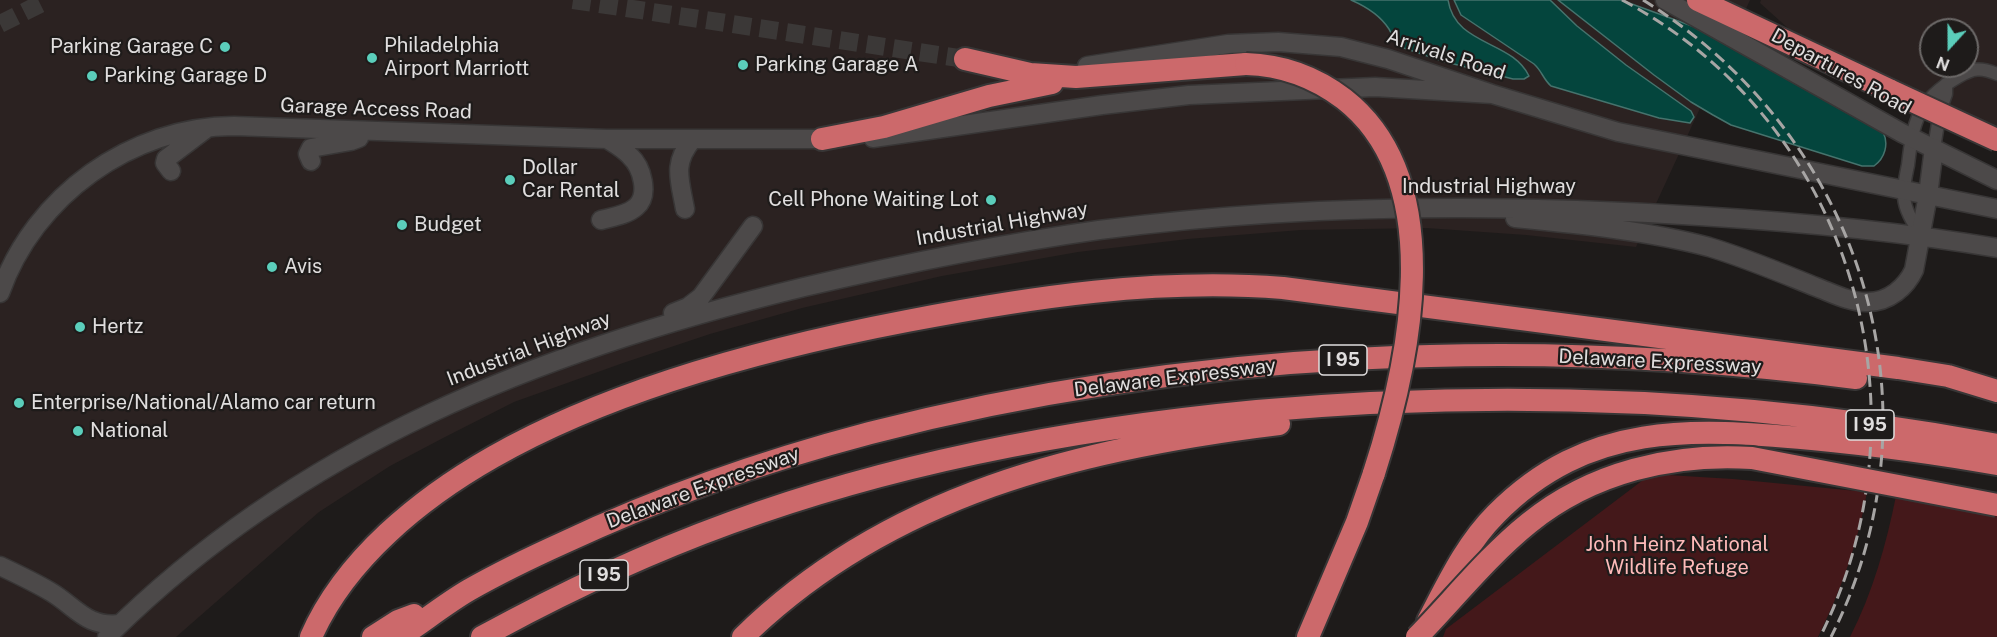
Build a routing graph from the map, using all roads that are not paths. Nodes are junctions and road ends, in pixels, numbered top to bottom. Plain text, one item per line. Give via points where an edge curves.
1 (1665, 0) edge
2 (1698, 0) edge
3 (1732, 8) edge
4 (965, 59) joint
5 (1997, 74) edge
6 (1089, 77) junction
7 (1946, 84) junction
8 (1492, 93) junction
9 (207, 128) junction
10 (364, 132) junction
11 (1911, 137) junction
12 (607, 140) junction
13 (692, 140) junction
14 (822, 140) junction
15 (1997, 140) edge
16 (1934, 148) junction
17 (311, 160) dead end
18 (171, 171) dead end
19 (1997, 180) edge
20 (1904, 190) junction
21 (1928, 195) junction
22 (685, 208) dead end
23 (1420, 209) junction
24 (1997, 209) edge
25 (601, 220) dead end
26 (753, 226) dead end
27 (1921, 236) junction
28 (1997, 248) edge
29 (0, 293) edge
30 (632, 334) junction
31 (1997, 391) edge
32 (1997, 399) edge
33 (1496, 400) junction
34 (1997, 445) edge
35 (1997, 464) edge
36 (1997, 505) edge
37 (0, 566) edge
38 (467, 591) junction
39 (120, 624) junction
40 (1309, 632) edge
41 (107, 637) edge
42 (311, 637) edge
43 (374, 637) edge
44 (399, 637) edge
45 (482, 637) edge
46 (743, 637) edge
47 (1418, 637) edge

1 - 11 street, Departures Road
2 - 3 highway
3 - 15 highway, bridge
4 - 6 highway via 1030,74
4 - 8 street, Arrivals Road via 1082,66 1228,44 1309,44 1360,51
5 - 7 street via 1978,68
6 - 14 highway via 999,94 892,125
6 - 40 highway, bridge via 1246,64 1298,73 1349,103 1366,121 1392,163 1409,218 1412,251 1408,331 1394,406 1374,473
7 - 11 street via 1926,102
7 - 16 street
8 - 14 street, Garage Access Road via 1375,87 1215,93 1102,105 870,139
8 - 20 street, Arrivals Road via 1618,132
9 - 10 street, Garage Access Road
9 - 18 street via 166,159
9 - 29 street, Garage Access Road via 168,135 136,147 74,186 30,234
10 - 12 street, Garage Access Road
10 - 17 street via 351,141 311,148
11 - 16 street, Departures Road
11 - 20 street
12 - 13 street, Garage Access Road
12 - 25 street via 633,159 643,182 643,194 635,208
13 - 14 street, Garage Access Road
13 - 22 street via 679,163
16 - 19 street, Departures Road
16 - 21 street
20 - 21 street
20 - 27 street via 1906,207
21 - 24 street
21 - 27 street
23 - 27 street, Industrial Highway via 1620,211
23 - 27 street via 1566,224 1690,243 1865,303 1886,298 1908,280 1916,265
23 - 30 street, Industrial Highway via 1312,211 1207,219 1026,241 864,273 738,303
26 - 30 street via 697,301
27 - 28 street, Industrial Highway
30 - 39 street, Industrial Highway via 468,395 358,449 227,534
31 - 42 highway via 1947,376 1888,366 1283,288 1156,285 1014,302 872,327 731,362 632,395 532,437 454,481 396,527 344,583
32 - 38 highway, Delaware Expressway / I 95 via 1798,370 1578,356 1365,359 1134,381 953,413 773,460 634,511
33 - 34 highway, I 95 via 1607,401 1743,410
33 - 45 highway, I 95 via 1378,402 1185,419 1022,443 913,467 721,526 619,568
33 - 46 highway via 1200,436 1097,456 999,483 948,501 875,537 800,587
35 - 47 highway via 1883,447 1751,434 1675,433 1622,441 1560,465 1500,510 1468,548
36 - 47 highway, bridge via 1752,458 1687,459 1636,468 1583,488 1529,522
37 - 39 street via 48,590 90,621
38 - 43 highway via 399,621
38 - 44 highway, Delaware Expressway / I 95
39 - 41 street, Industrial Highway

